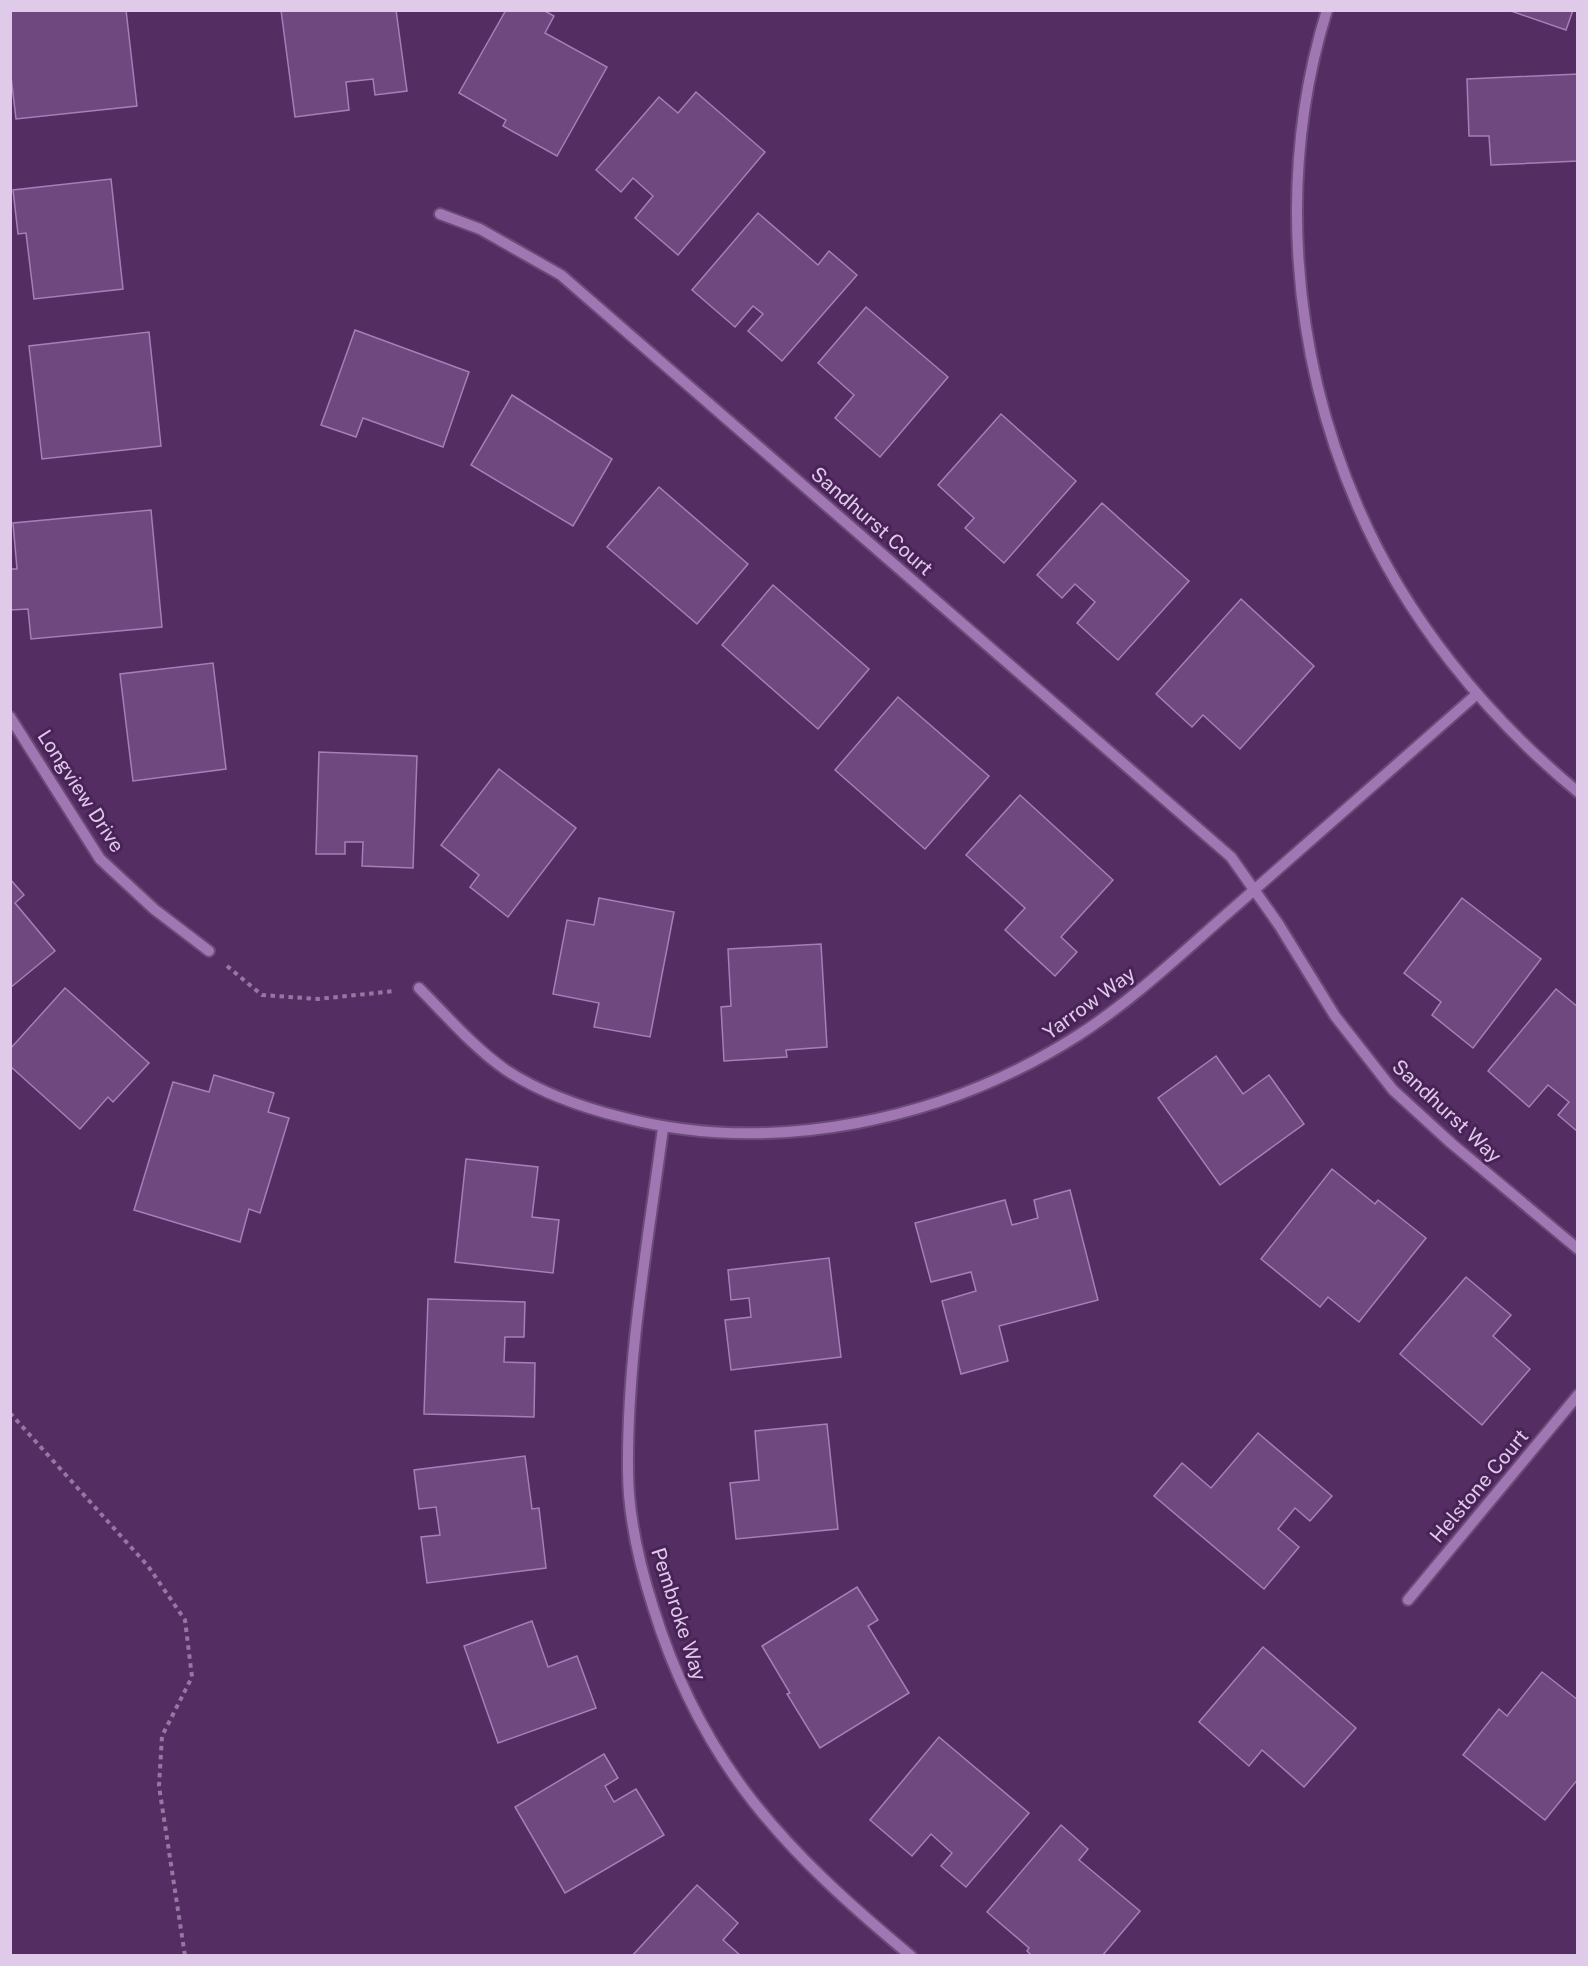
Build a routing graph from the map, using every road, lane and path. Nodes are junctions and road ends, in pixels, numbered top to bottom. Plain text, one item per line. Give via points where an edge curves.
1 (1328, 10) edge
2 (440, 214) dead end
3 (1477, 694) junction
4 (10, 717) edge
5 (1578, 792) edge
6 (1254, 890) junction
7 (209, 951) joint
8 (420, 988) joint
9 (663, 1128) junction
10 (1578, 1249) edge
11 (1578, 1395) edge
12 (10, 1413) edge
13 (1408, 1600) dead end
14 (185, 1956) edge
15 (910, 1956) edge

1 - 3 street via 1312,70 1298,169 1300,281 1313,364 1340,462 1363,518 1404,593
2 - 6 street, Sandhurst Court via 522,251 569,282 1231,857
3 - 5 street
3 - 6 street, Yarrow Way
4 - 7 street, Longview Drive via 100,859 154,909
6 - 9 street, Yarrow Way via 1114,1012 1036,1061 942,1102 846,1124 773,1134
6 - 10 street, Sandhurst Way via 1335,1016 1393,1090
7 - 8 path via 262,995 318,999
8 - 9 street, Yarrow Way via 505,1069 546,1092 598,1112
9 - 15 street, Pembroke Way via 635,1329 629,1403 628,1473 634,1531 646,1585 683,1690 708,1736 764,1819 850,1905
11 - 13 street, Helstone Court
12 - 14 path via 148,1566 185,1620 192,1677 162,1736 159,1786

